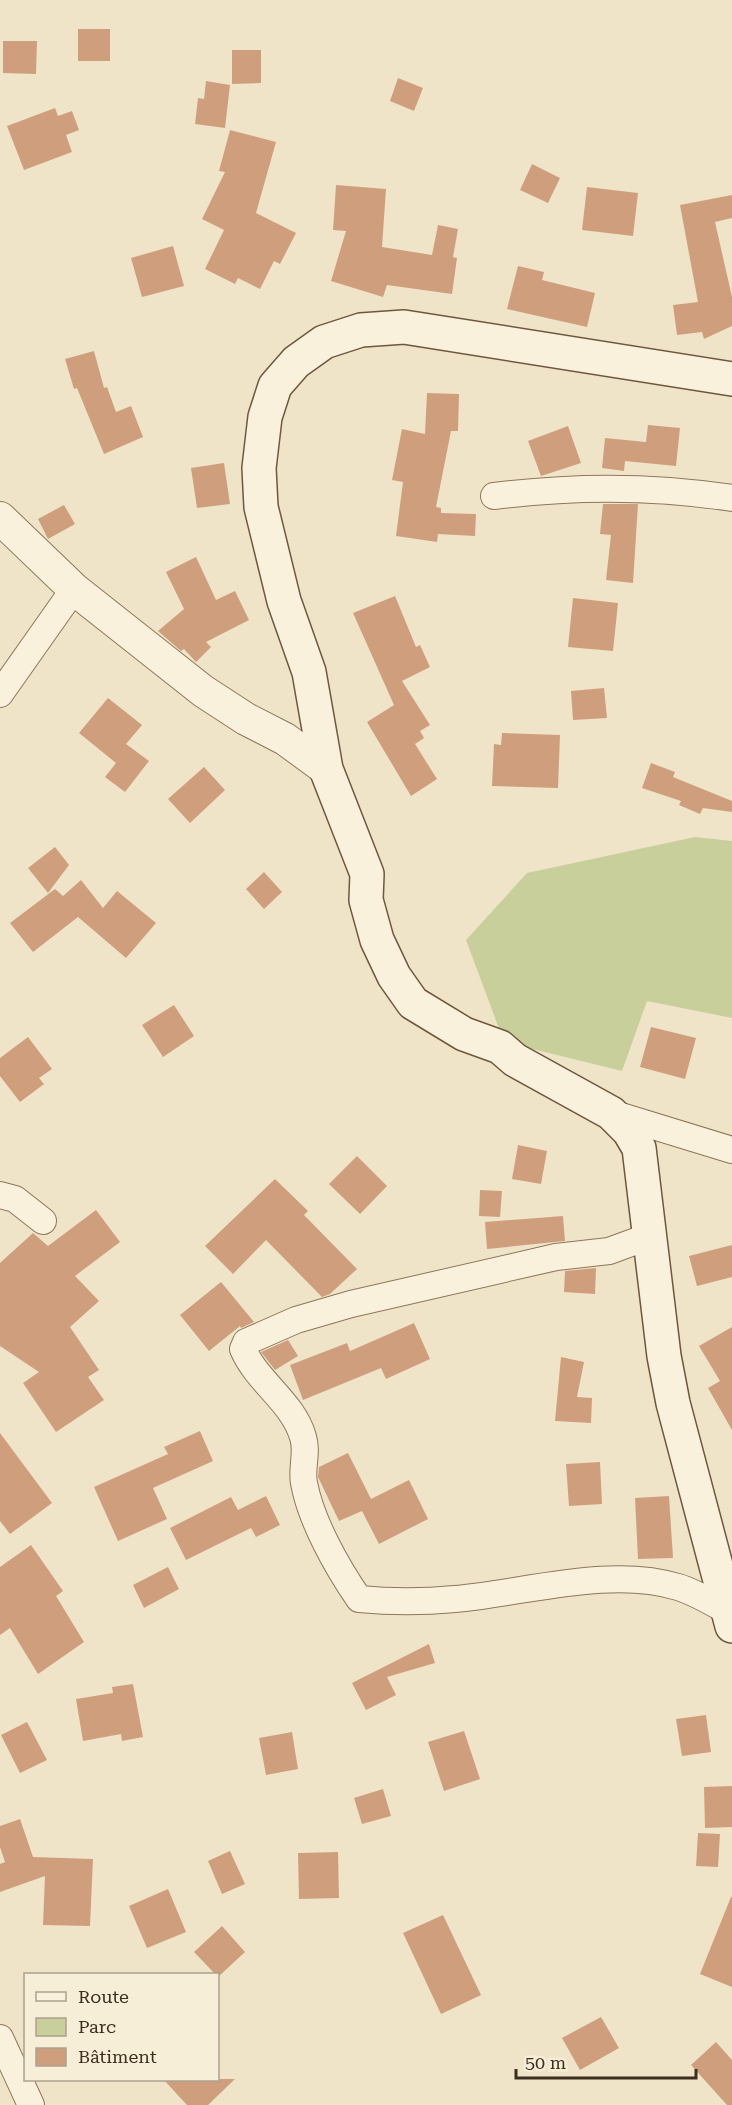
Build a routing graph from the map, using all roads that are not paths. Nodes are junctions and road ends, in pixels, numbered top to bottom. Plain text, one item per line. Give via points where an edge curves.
1 (732, 379) edge
2 (494, 496) dead end
3 (732, 498) edge
4 (0, 518) edge
5 (75, 589) junction
6 (0, 694) edge
7 (326, 769) junction
8 (611, 1113) junction
9 (732, 1150) edge
10 (0, 1195) edge
11 (43, 1221) dead end
12 (650, 1236) junction
13 (730, 1618) edge
14 (0, 2038) edge
15 (31, 2105) edge

1 - 7 main road via 404,327 361,330 324,342 296,362 275,386 265,417 261,507 284,601 309,672
2 - 3 street via 656,489
4 - 5 street
5 - 6 street
5 - 7 street via 203,691 285,739
7 - 8 main road via 367,874 366,900 377,940 394,976 413,1003 464,1034 500,1047 515,1060
8 - 9 street
8 - 12 main road via 639,1148
10 - 11 street via 15,1199
12 - 13 main road via 673,1403
12 - 13 street via 609,1251 556,1257 351,1304 296,1320 246,1342 243,1349 291,1412 303,1436 304,1483 334,1563 359,1599 455,1599 605,1581 654,1581 680,1587
14 - 15 street

